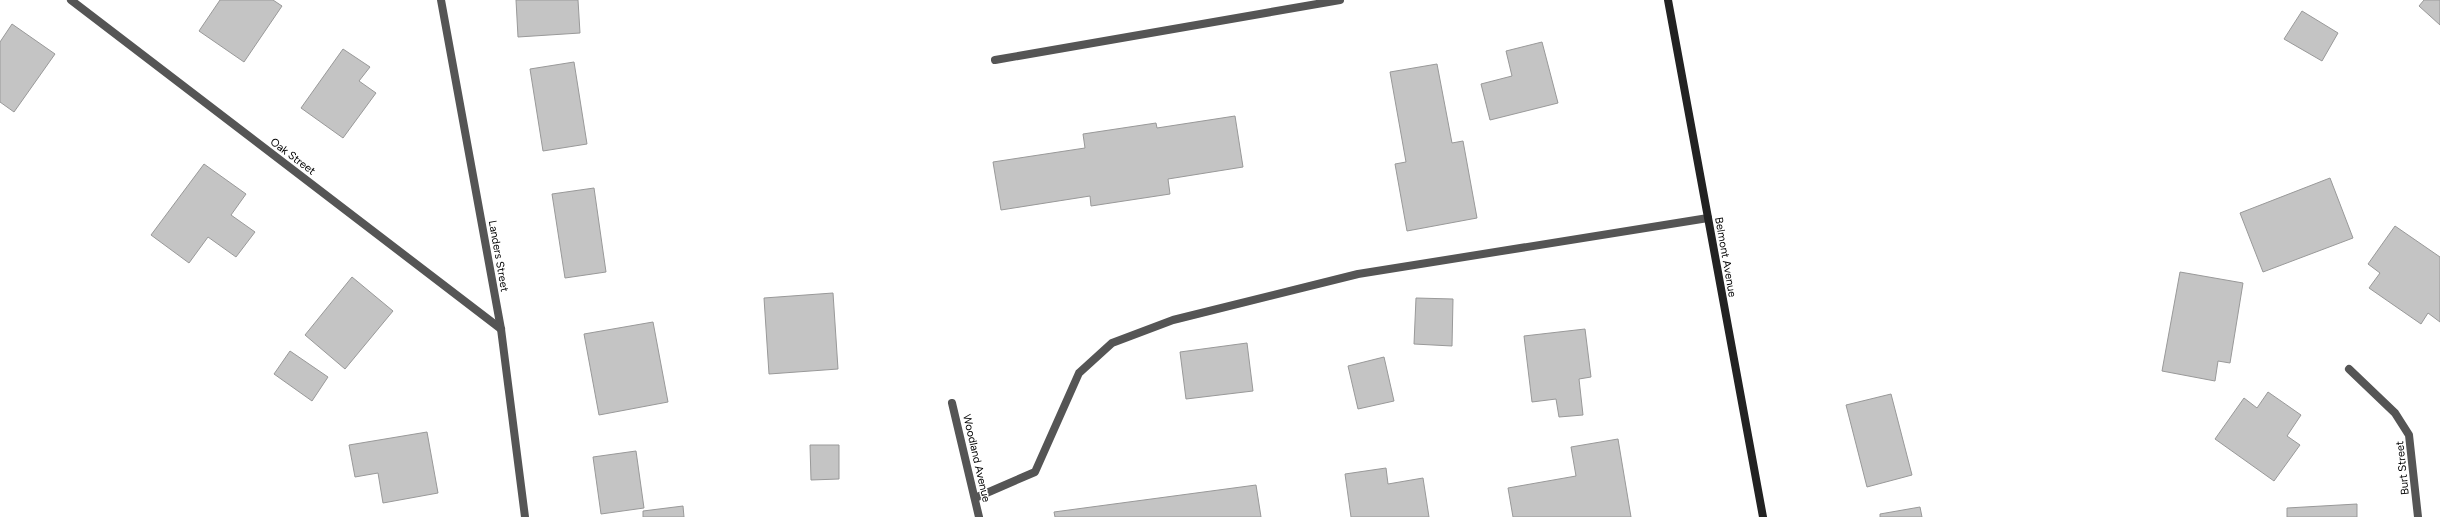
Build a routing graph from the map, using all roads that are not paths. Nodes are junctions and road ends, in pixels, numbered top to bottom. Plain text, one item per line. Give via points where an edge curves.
1 (71, 0) edge
2 (441, 0) edge
3 (1340, 0) edge
4 (1668, 0) edge
5 (995, 60) dead end
6 (1708, 218) junction
7 (501, 329) junction
8 (2349, 370) dead end
9 (952, 403) dead end
10 (975, 498) junction
11 (525, 517) edge
12 (979, 517) edge
13 (1763, 517) edge
14 (2418, 517) edge

1 - 7 street, Oak Street
2 - 7 street, Landers Street
3 - 5 street
4 - 6 main road, Belmont Avenue
6 - 10 street via 1358,274 1173,320 1119,340 1112,343 1079,373 1035,472
6 - 13 main road, Belmont Avenue
7 - 11 street, Landers Street
8 - 14 street, Burt Street via 2395,413 2409,435
9 - 10 street, Woodland Avenue
10 - 12 street, Woodland Avenue

